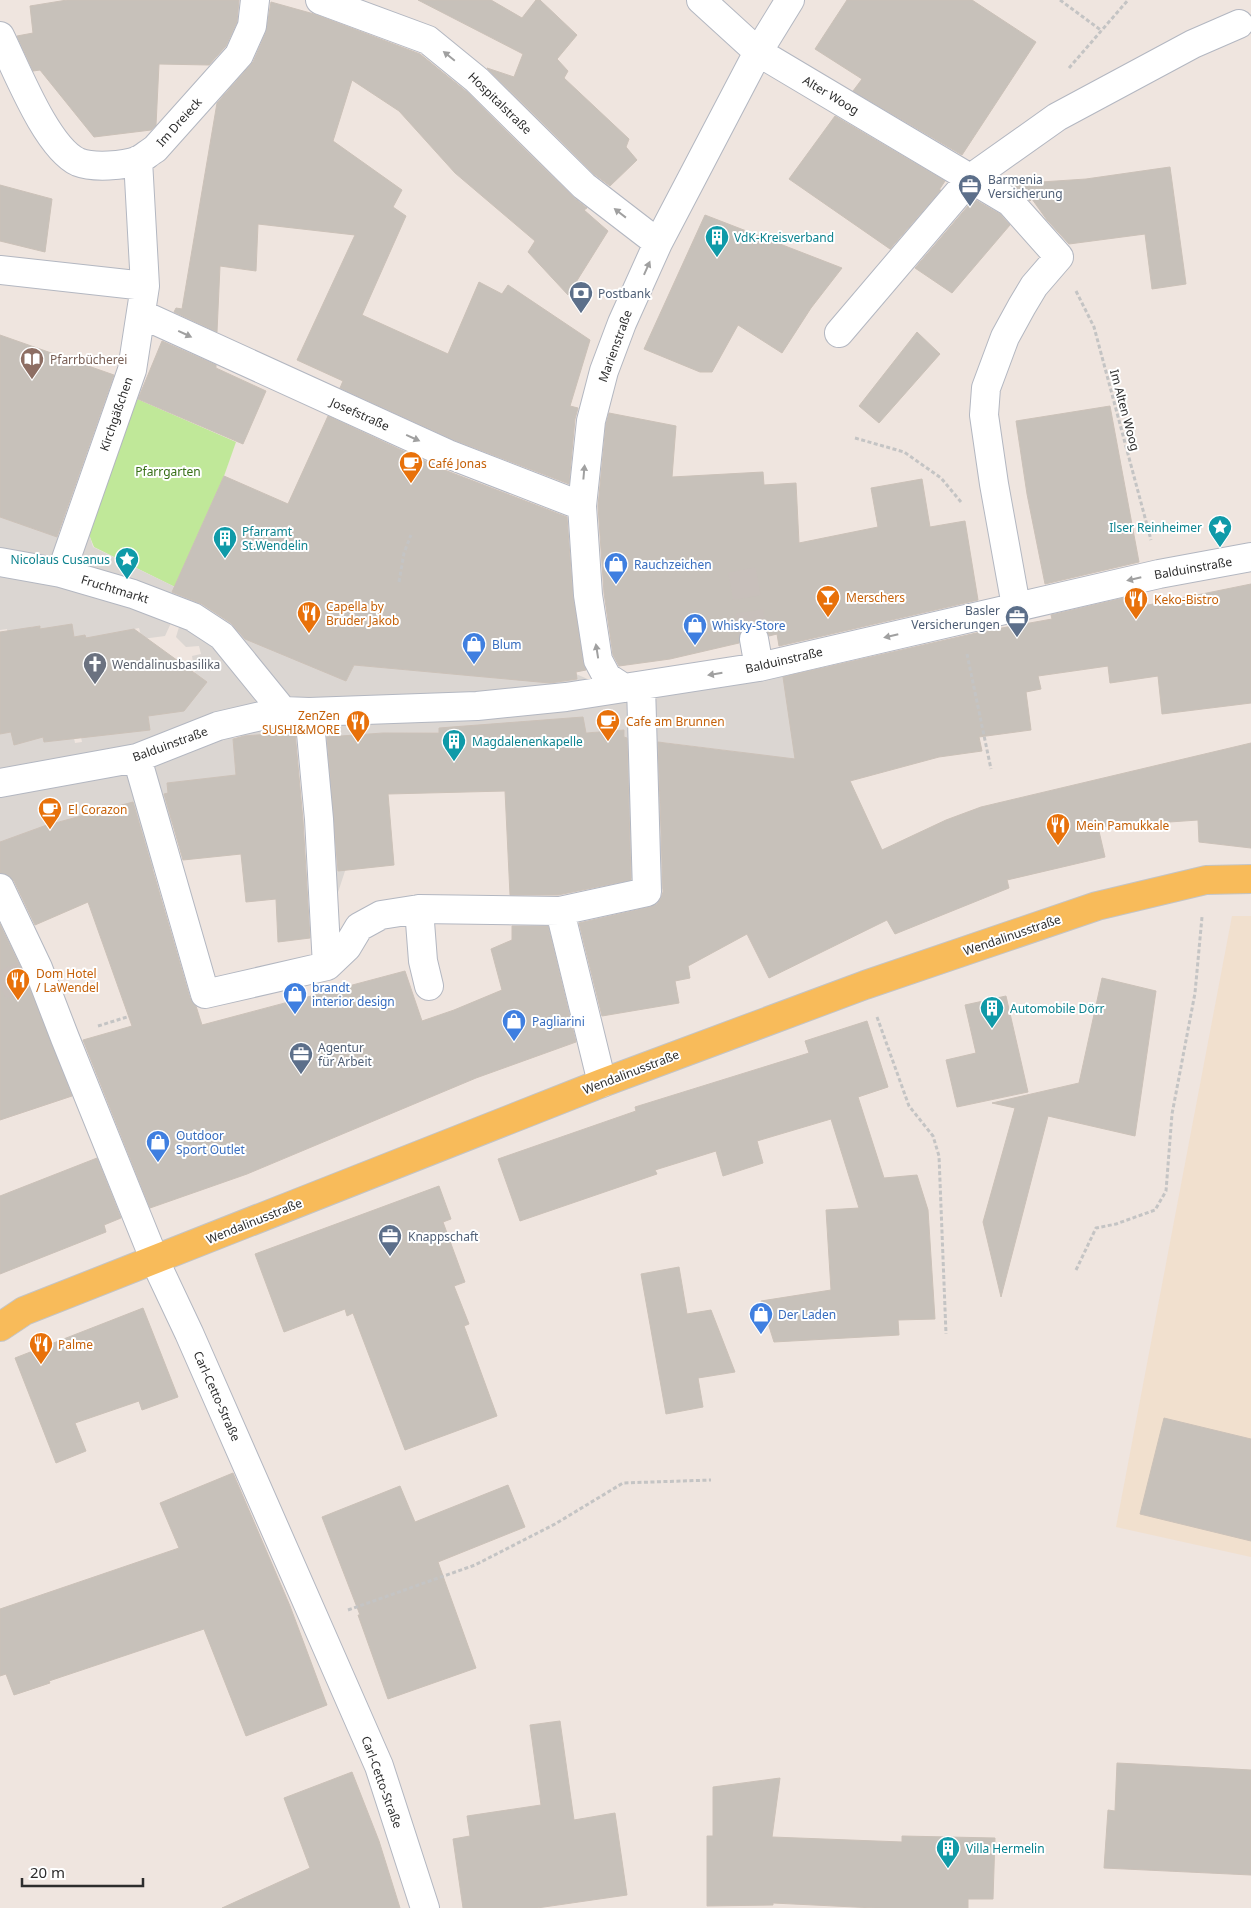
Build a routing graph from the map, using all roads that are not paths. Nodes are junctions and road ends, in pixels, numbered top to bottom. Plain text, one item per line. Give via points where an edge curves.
1 (255, 0) edge
2 (320, 0) edge
3 (701, 0) edge
4 (790, 0) edge
5 (374, 9) edge
6 (1239, 24) dead end
7 (0, 36) edge
8 (758, 52) junction
9 (138, 160) junction
10 (971, 178) junction
11 (658, 243) junction
12 (0, 270) edge
13 (145, 286) junction
14 (142, 314) junction
15 (839, 333) dead end
16 (582, 506) junction
17 (1251, 558) edge
18 (0, 562) edge
19 (61, 573) junction
20 (1016, 606) junction
21 (754, 639) tunnel mouth
22 (759, 667) junction
23 (632, 687) junction
24 (296, 712) junction
25 (137, 758) junction
26 (0, 783) edge
27 (1251, 879) edge
28 (0, 888) edge
29 (419, 909) junction
30 (560, 911) junction
31 (327, 966) junction
32 (429, 986) dead end
33 (602, 1083) junction
34 (155, 1261) junction
35 (12, 1313) edge
36 (0, 1327) edge
37 (425, 1908) edge

1 - 9 street, Im Dreieck via 252,26 239,55 155,149
2 - 5 street, Hospitalstraße
3 - 8 street, Alter Woog
4 - 8 street, Marienstraße
11 -> 5 street, Hospitalstraße via 584,186 477,80 428,40
6 - 10 street via 1193,44 1057,117
7 - 9 street, Im Dreieck via 38,115 56,144 78,162 106,166
8 - 10 street, Alter Woog
8 - 11 street, Marienstraße
9 - 13 street, Kirchgäßchen
10 - 15 street
10 - 20 street, Alter Woog via 1010,202 1059,257 1022,306 1005,337 986,388 984,415
16 -> 11 street, Marienstraße via 591,421 604,371
12 - 13 street
13 - 14 street, Kirchgäßchen
14 -> 16 street, Josefstraße via 448,454
14 - 19 street, Kirchgäßchen via 132,370
23 -> 16 street, Marienstraße via 607,677 598,660 588,595
17 -> 20 street, Balduinstraße via 1159,574
18 - 19 street, Fruchtmarkt
19 - 24 street, Fruchtmarkt via 133,594 193,617 222,636
20 -> 22 street, Balduinstraße
21 - 22 street
22 -> 23 street, Balduinstraße
23 - 24 street, Balduinstraße via 477,706
23 - 30 street via 646,892
24 - 25 street, Balduinstraße via 218,726
24 - 31 street via 319,819
25 - 26 street, Balduinstraße
25 - 31 street via 205,994
27 - 33 main road, Wendalinusstraße via 1206,880 1097,906 865,985
28 - 34 street, Carl-Cetto-Straße via 31,971 65,1038
29 - 30 street
29 - 31 street via 381,915 359,927 347,947
29 - 32 street via 423,961
30 - 33 street
33 - 34 main road, Wendalinusstraße
34 - 35 main road, Wendalinusstraße
34 - 37 street, Carl-Cetto-Straße via 378,1766
35 - 36 main road, Wendalinusstraße

